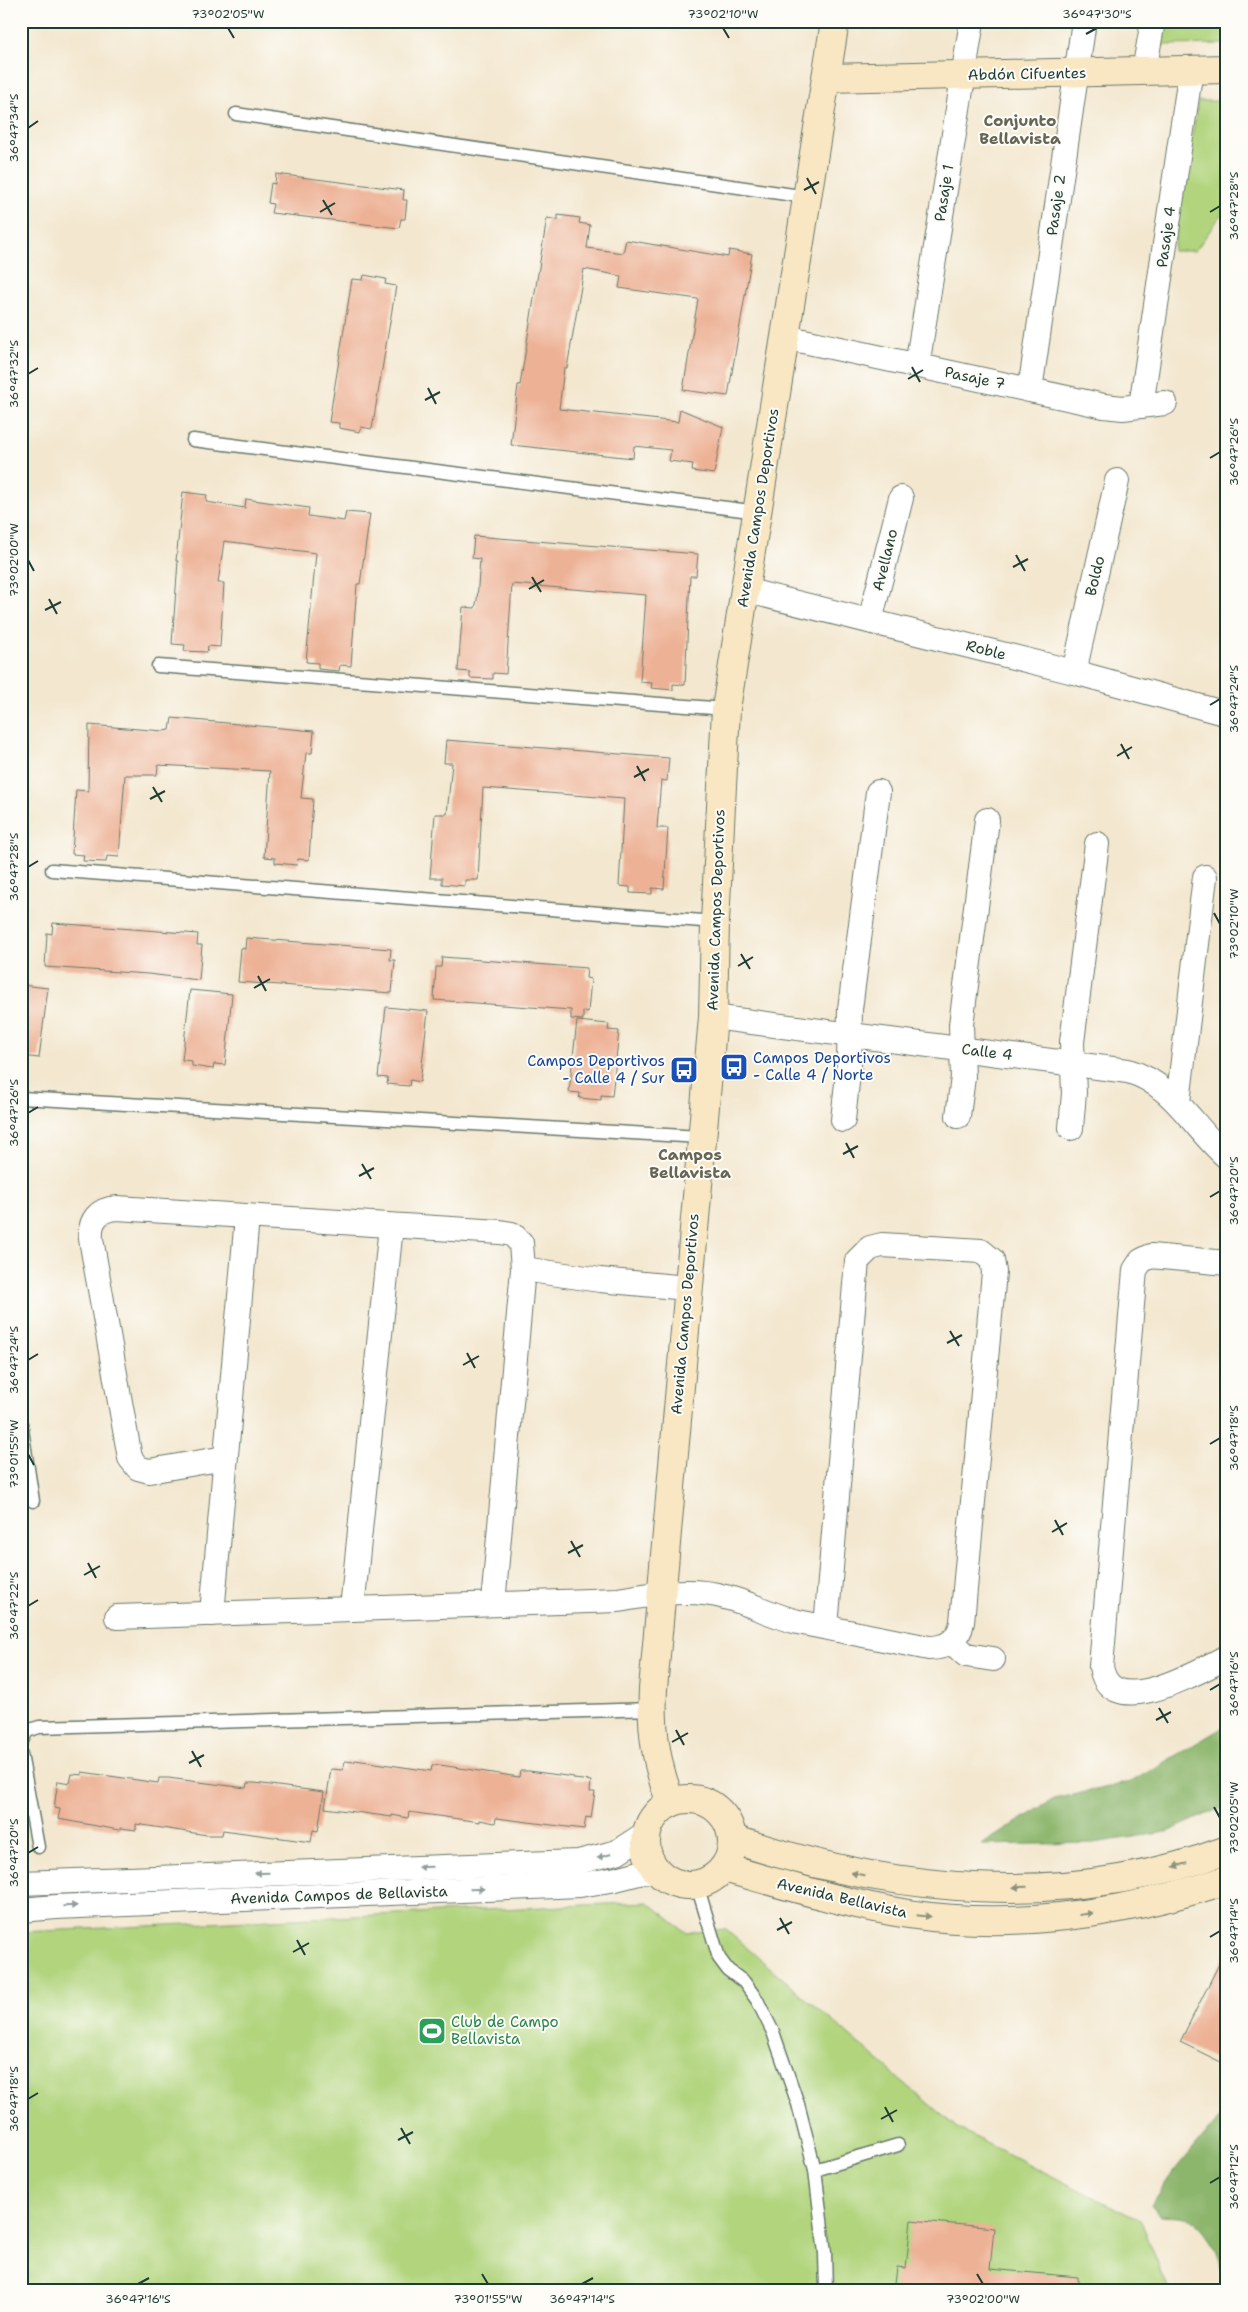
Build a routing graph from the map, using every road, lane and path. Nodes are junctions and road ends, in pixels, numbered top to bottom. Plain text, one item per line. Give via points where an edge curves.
1 (835, 21) edge
2 (972, 21) edge
3 (1084, 21) edge
4 (1152, 21) edge
5 (1191, 69) junction
6 (1227, 70) edge
7 (1144, 71) junction
8 (1075, 72) junction
9 (964, 75) junction
10 (826, 78) junction
11 (236, 114) dead end
12 (808, 197) junction
13 (785, 337) junction
14 (917, 366) junction
15 (1030, 390) junction
16 (1165, 403) dead end
17 (1141, 406) junction
18 (193, 440) dead end
19 (1117, 481) dead end
20 (901, 498) dead end
21 (758, 512) junction
22 (744, 590) junction
23 (870, 621) junction
24 (158, 666) dead end
25 (1074, 672) junction
26 (726, 709) junction
27 (1227, 714) edge
28 (878, 792) dead end
29 (987, 820) dead end
30 (1097, 844) dead end
31 (52, 870) dead end
32 (1205, 877) dead end
33 (715, 922) junction
34 (713, 1017) junction
35 (850, 1035) junction
36 (962, 1049) junction
37 (1073, 1063) junction
38 (21, 1098) edge
39 (1178, 1102) junction
40 (958, 1116) dead end
41 (843, 1120) dead end
42 (1071, 1128) dead end
43 (701, 1137) junction
44 (1227, 1158) edge
45 (247, 1217) junction
46 (390, 1226) junction
47 (1227, 1263) edge
48 (523, 1269) junction
49 (687, 1288) junction
50 (21, 1423) edge
51 (226, 1458) junction
52 (34, 1501) dead end
53 (660, 1593) junction
54 (493, 1604) junction
55 (352, 1609) junction
56 (212, 1614) junction
57 (117, 1617) dead end
58 (826, 1627) junction
59 (952, 1642) junction
60 (1227, 1657) edge
61 (993, 1659) dead end
62 (652, 1709) junction
63 (21, 1743) edge
64 (21, 1754) edge
65 (671, 1803) junction
66 (646, 1833) junction
67 (733, 1839) junction
68 (38, 1847) dead end
69 (1227, 1850) edge
70 (724, 1868) junction
71 (655, 1869) junction
72 (1227, 1880) edge
73 (21, 1883) edge
74 (696, 1885) junction
75 (21, 1910) edge
76 (898, 2145) dead end
77 (815, 2170) junction
78 (826, 2291) edge

1 - 10 street, Avenida Campos Deportivos
2 - 9 street, Pasaje 1
3 - 8 street, Pasaje 2
4 - 7 street
5 - 6 street, Abdón Cifuentes
5 - 7 street, Abdón Cifuentes
5 - 17 street, Pasaje 4
7 - 8 street, Abdón Cifuentes
8 - 9 street, Abdón Cifuentes
8 - 15 street, Pasaje 2
9 - 10 street, Abdón Cifuentes
9 - 14 street, Pasaje 1
10 - 12 street, Avenida Campos Deportivos
11 - 12 lane
12 - 13 street, Avenida Campos Deportivos
13 - 14 street, Pasaje 7
13 - 21 street, Avenida Campos Deportivos
14 - 15 street, Pasaje 7
15 - 17 street, Pasaje 7 via 1104,406
16 - 17 street, Pasaje 7
18 - 21 lane
19 - 25 street, Boldo
20 - 23 street, Avellano
21 - 22 street, Avenida Campos Deportivos
22 - 23 street, Roble
22 - 26 street, Avenida Campos Deportivos
23 - 25 street, Roble
24 - 26 lane
25 - 27 street, Roble
26 - 33 street, Avenida Campos Deportivos
28 - 35 street via 850,1009
29 - 36 street via 961,1025
30 - 37 street via 1072,1042
31 - 33 lane
32 - 39 street
33 - 34 street, Avenida Campos Deportivos
34 - 35 street, Calle 4
34 - 43 street, Avenida Campos Deportivos
35 - 36 street, Calle 4
35 - 41 street
36 - 37 street, Calle 4
36 - 40 street via 963,1077
37 - 39 street, Calle 4 via 1140,1074 1165,1089
37 - 42 street
38 - 43 lane
39 - 44 street, Calle 4
43 - 49 street, Avenida Campos Deportivos
45 - 46 street
45 - 51 street
45 - 51 street via 109,1208 96,1216 90,1232 133,1464 149,1471
46 - 48 street via 506,1232 521,1243
46 - 55 street
47 - 60 street via 1151,1256 1141,1261 1135,1270 1101,1666 1111,1687 1134,1693 1162,1687
48 - 49 street
48 - 54 street
49 - 53 street, Avenida Campos Deportivos
50 - 52 lane
51 - 56 street
53 - 54 street via 618,1600
53 - 58 street via 704,1592 725,1596 782,1618
53 - 62 street, Avenida Campos Deportivos
54 - 55 street
55 - 56 street
56 - 57 street
58 - 59 street via 929,1648
58 - 59 street via 858,1261 870,1248 882,1245 974,1249 988,1256 994,1272 962,1622 961,1630
59 - 61 street via 966,1654
62 - 63 lane via 39,1726 27,1731
62 - 65 street, Avenida Campos Deportivos via 656,1760
64 - 68 lane
65 - 66 street via 655,1815
65 - 67 street via 691,1799 711,1805 726,1819
66 - 71 street via 647,1852
66 -> 73 street, Avenida Campos de Bellavista via 617,1852 578,1862
69 -> 67 street, Avenida Bellavista via 1146,1873 1099,1882 1002,1888 926,1884 854,1873
67 - 70 street via 731,1854
70 -> 72 street, Avenida Bellavista via 876,1908 980,1920 1102,1912 1149,1903
70 - 74 street via 716,1876
71 - 74 street via 674,1883
75 -> 71 street, Avenida Campos de Bellavista via 580,1885
74 - 77 lane via 719,1958 751,1991 773,2032 798,2104
76 - 77 lane
77 - 78 lane

